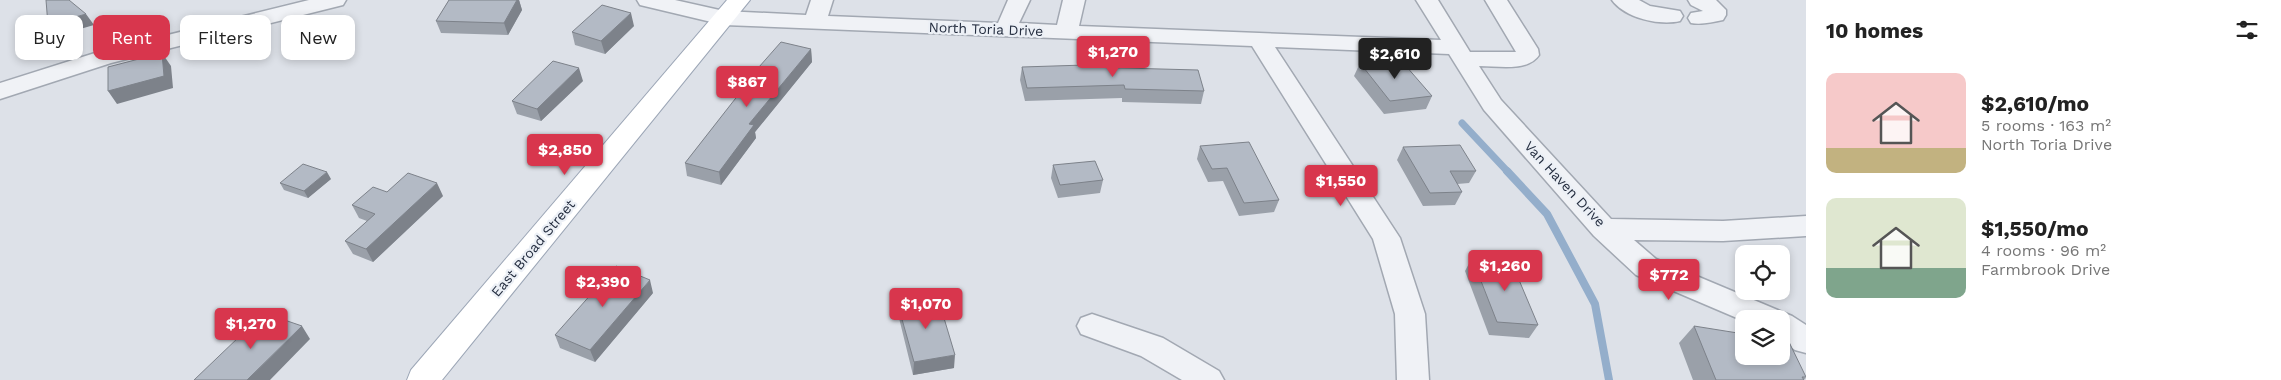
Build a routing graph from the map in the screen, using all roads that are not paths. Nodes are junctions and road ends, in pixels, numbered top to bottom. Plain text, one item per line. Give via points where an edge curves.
1 (335, 0) edge
2 (648, 0) edge
3 (822, 0) edge
4 (1019, 0) edge
5 (1074, 0) edge
6 (1427, 0) edge
7 (1496, 0) edge
8 (1623, 0) edge
9 (732, 9) edge
10 (1672, 16) dead end
11 (815, 22) junction
12 (1005, 30) junction
13 (1066, 32) junction
14 (1258, 40) junction
15 (1461, 54) junction
16 (0, 91) edge
17 (1806, 226) edge
18 (1604, 228) junction
19 (1748, 310) edge
20 (1092, 326) dead end
21 (1790, 330) edge
22 (1806, 341) edge
23 (423, 380) edge
24 (1208, 380) edge
25 (1413, 380) edge

1 - 16 street via 103,58
2 - 9 street, North Toria Drive
3 - 11 street
4 - 12 street
5 - 13 street
6 - 15 street, Van Haven Drive
7 - 15 street, North Toria Drive via 1528,55 1522,59
8 - 10 street via 1644,12
9 - 11 street, North Toria Drive
9 - 23 main road, East Broad Street
11 - 12 street, North Toria Drive
12 - 13 street, North Toria Drive
13 - 14 street, North Toria Drive
14 - 15 street, North Toria Drive
14 - 25 street via 1386,238 1410,314
15 - 18 street, Van Haven Drive via 1492,105
17 - 18 street, Van Haven Drive via 1723,231
18 - 19 street via 1646,267
20 - 24 street via 1152,347
21 - 22 street

